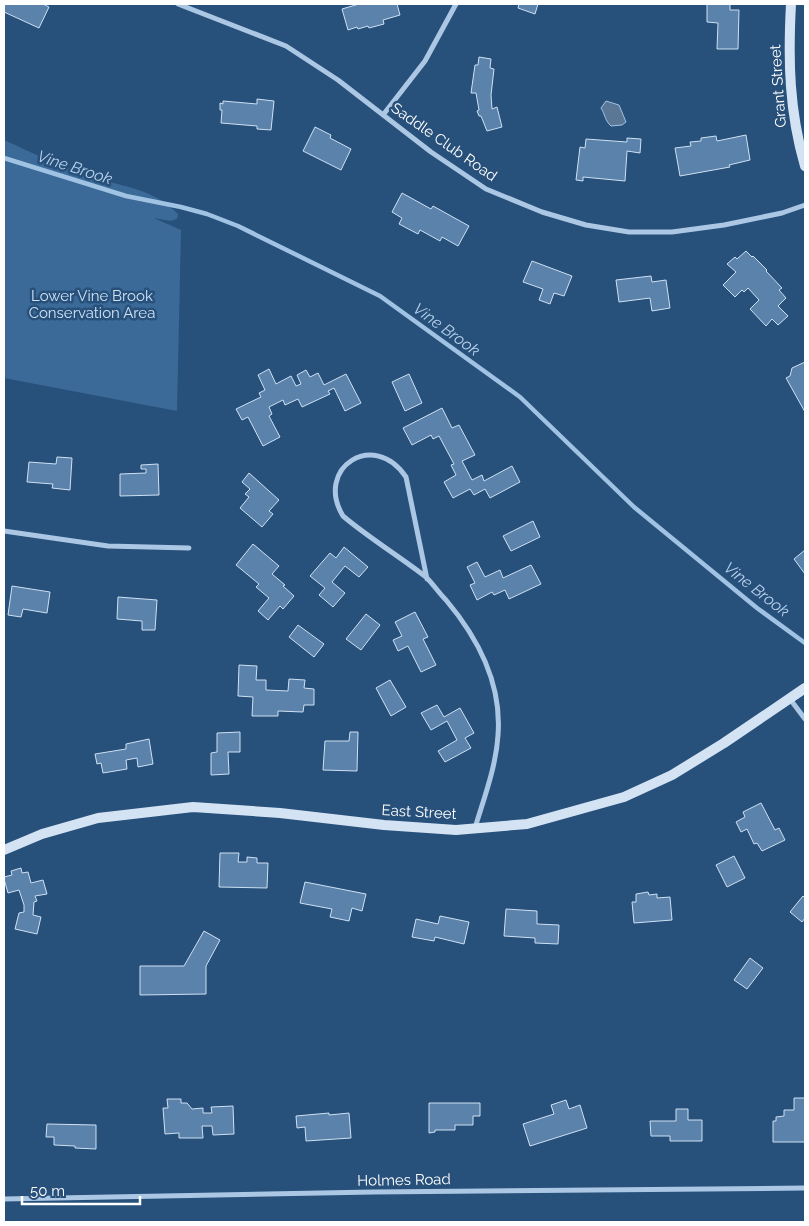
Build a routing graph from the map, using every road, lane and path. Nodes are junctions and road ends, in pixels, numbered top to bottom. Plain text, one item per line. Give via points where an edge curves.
1 (178, 4) edge
2 (456, 4) edge
3 (791, 4) edge
4 (383, 115) junction
5 (805, 166) edge
6 (805, 205) edge
7 (4, 531) edge
8 (188, 548) dead end
9 (427, 578) junction
10 (805, 688) edge
11 (790, 699) junction
12 (805, 718) edge
13 (475, 828) junction
14 (4, 850) edge
15 (805, 1188) edge
16 (4, 1199) edge

1 - 4 street, Saddle Club Road via 286,46
2 - 4 street via 425,61
3 - 5 street, Grant Street via 789,78 797,137
4 - 6 street, Saddle Club Road via 486,188 542,212 586,225 630,232 672,232 774,215
7 - 8 street via 108,546
9 - 9 street via 406,477 389,458 364,455 352,460 342,468 336,480 336,505 343,516
9 - 13 street via 460,617 484,658 498,710 498,735 491,777
10 - 11 street, East Street
11 - 12 street
11 - 13 street, East Street via 688,766 624,797 528,824
13 - 14 street, East Street via 456,830 384,825 280,813 193,808 98,818 42,834
15 - 16 street, Holmes Road

